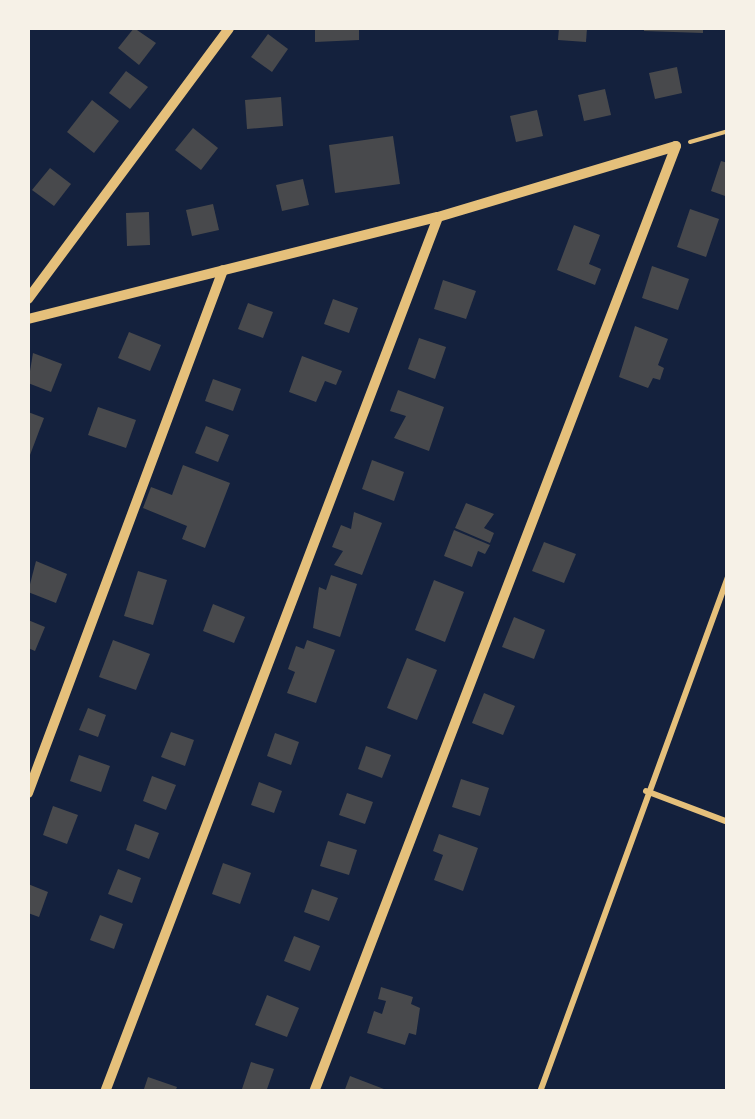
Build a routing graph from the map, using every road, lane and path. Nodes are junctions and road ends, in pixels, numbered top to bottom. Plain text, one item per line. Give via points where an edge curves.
1 (229, 28) edge
2 (728, 131) edge
3 (676, 146) junction
4 (438, 217) junction
5 (223, 270) junction
6 (28, 299) edge
7 (28, 319) edge
8 (728, 576) edge
9 (646, 791) junction
10 (28, 793) edge
11 (728, 822) edge
12 (106, 1092) edge
13 (314, 1092) edge
14 (540, 1092) edge

1 - 6 street
2 - 3 path
3 - 4 street
3 - 13 street
4 - 5 street
4 - 12 street
5 - 7 street
5 - 10 street
8 - 9 lane
9 - 11 lane
9 - 14 lane

